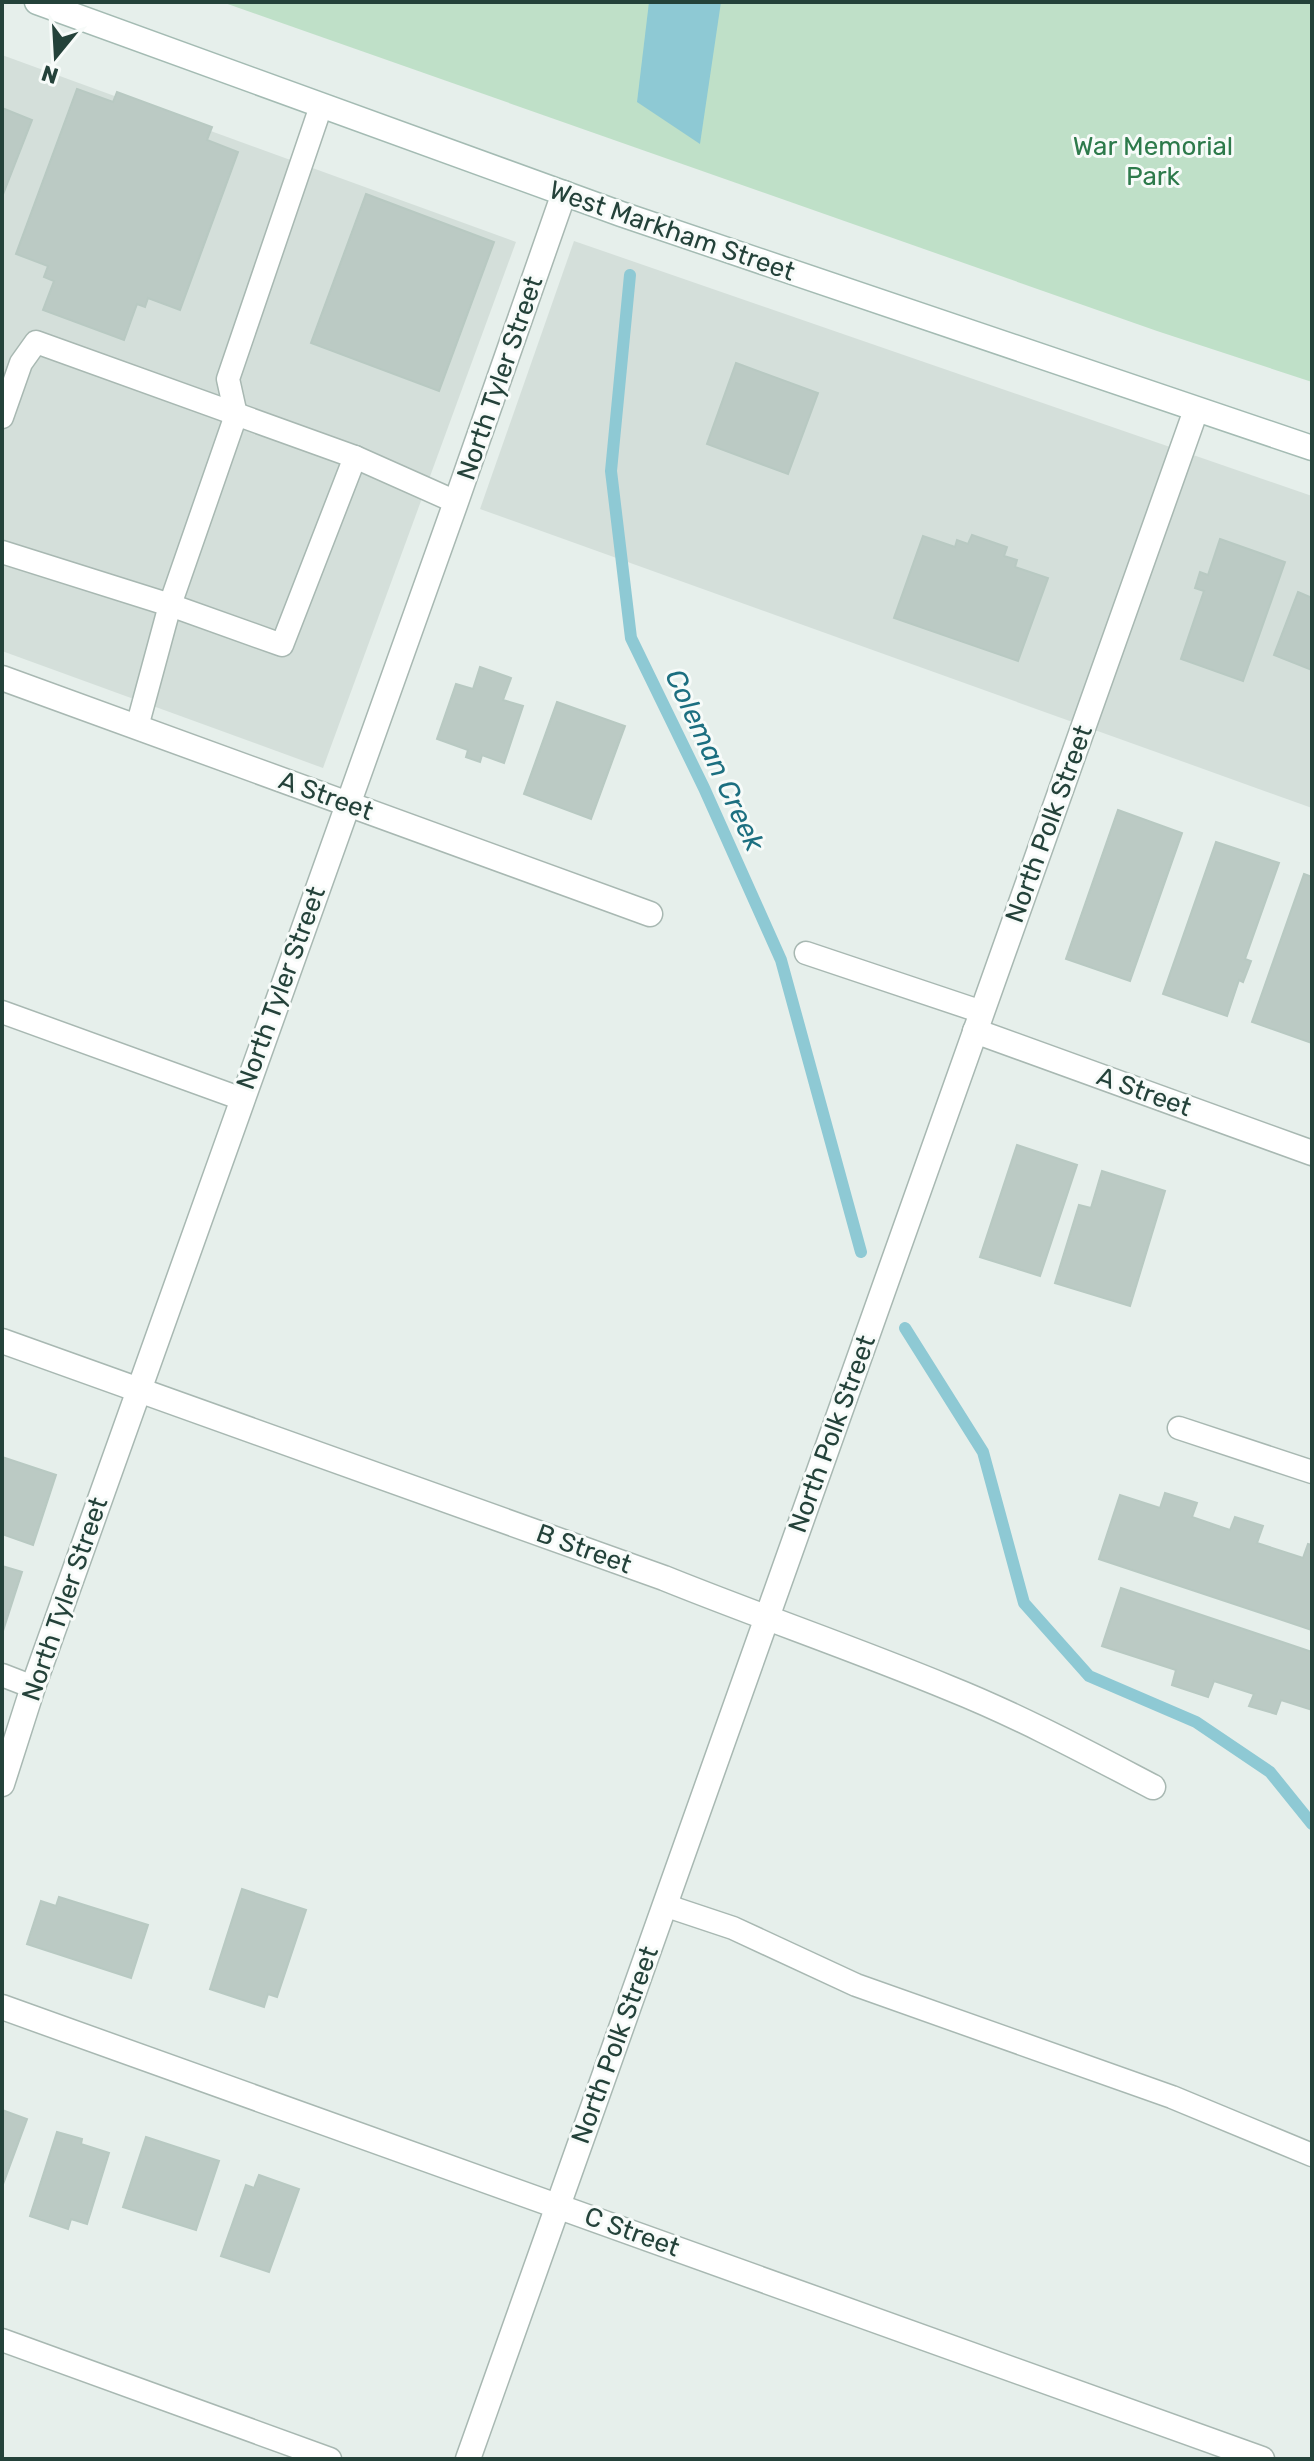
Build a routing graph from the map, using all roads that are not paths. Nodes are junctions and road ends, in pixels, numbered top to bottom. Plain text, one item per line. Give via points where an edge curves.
1 (37, 2) edge
2 (321, 106) junction
3 (564, 193) junction
4 (1196, 410) junction
5 (236, 415) junction
6 (2, 417) edge
7 (1312, 448) edge
8 (355, 457) junction
9 (456, 502) junction
10 (2, 552) edge
11 (170, 605) junction
12 (2, 678) edge
13 (137, 727) junction
14 (347, 804) junction
15 (650, 914) dead end
16 (806, 953) dead end
17 (2, 1012) edge
18 (979, 1022) junction
19 (242, 1099) junction
20 (1312, 1153) edge
21 (2, 1341) edge
22 (138, 1390) junction
23 (1179, 1428) dead end
24 (1312, 1472) edge
25 (766, 1620) junction
26 (2, 1675) edge
27 (33, 1687) junction
28 (2, 1784) edge
29 (1153, 1787) dead end
30 (666, 1902) junction
31 (2, 2007) edge
32 (1312, 2155) edge
33 (558, 2206) junction
34 (2, 2340) edge
35 (330, 2459) edge
36 (468, 2459) edge
37 (1262, 2459) edge

1 - 2 street, West Markham Street
2 - 3 street, West Markham Street
2 - 5 lane via 228,379
3 - 4 street, West Markham Street
3 - 9 street, North Tyler Street
4 - 7 street, West Markham Street
4 - 18 street, North Polk Street
5 - 6 lane via 36,342 21,363
5 - 8 lane
5 - 11 lane
8 - 9 lane
8 - 11 lane via 282,645
9 - 14 street, North Tyler Street
10 - 11 lane
11 - 13 lane
12 - 13 street, A Street
13 - 14 street, A Street
14 - 15 street, A Street
14 - 19 street, North Tyler Street
16 - 18 lane
17 - 19 lane
18 - 20 street, A Street
18 - 25 street, North Polk Street
19 - 22 street, North Tyler Street
21 - 22 street, B Street
22 - 25 street, B Street via 664,1578
22 - 27 street, North Tyler Street
23 - 24 lane
25 - 29 street, B Street via 950,1688
25 - 30 street, North Polk Street
26 - 27 lane
27 - 28 street, North Tyler Street
30 - 32 lane via 856,1985 1172,2097
30 - 33 street, North Polk Street
31 - 33 street, C Street
33 - 36 street, North Polk Street
33 - 37 street, C Street
34 - 35 lane

